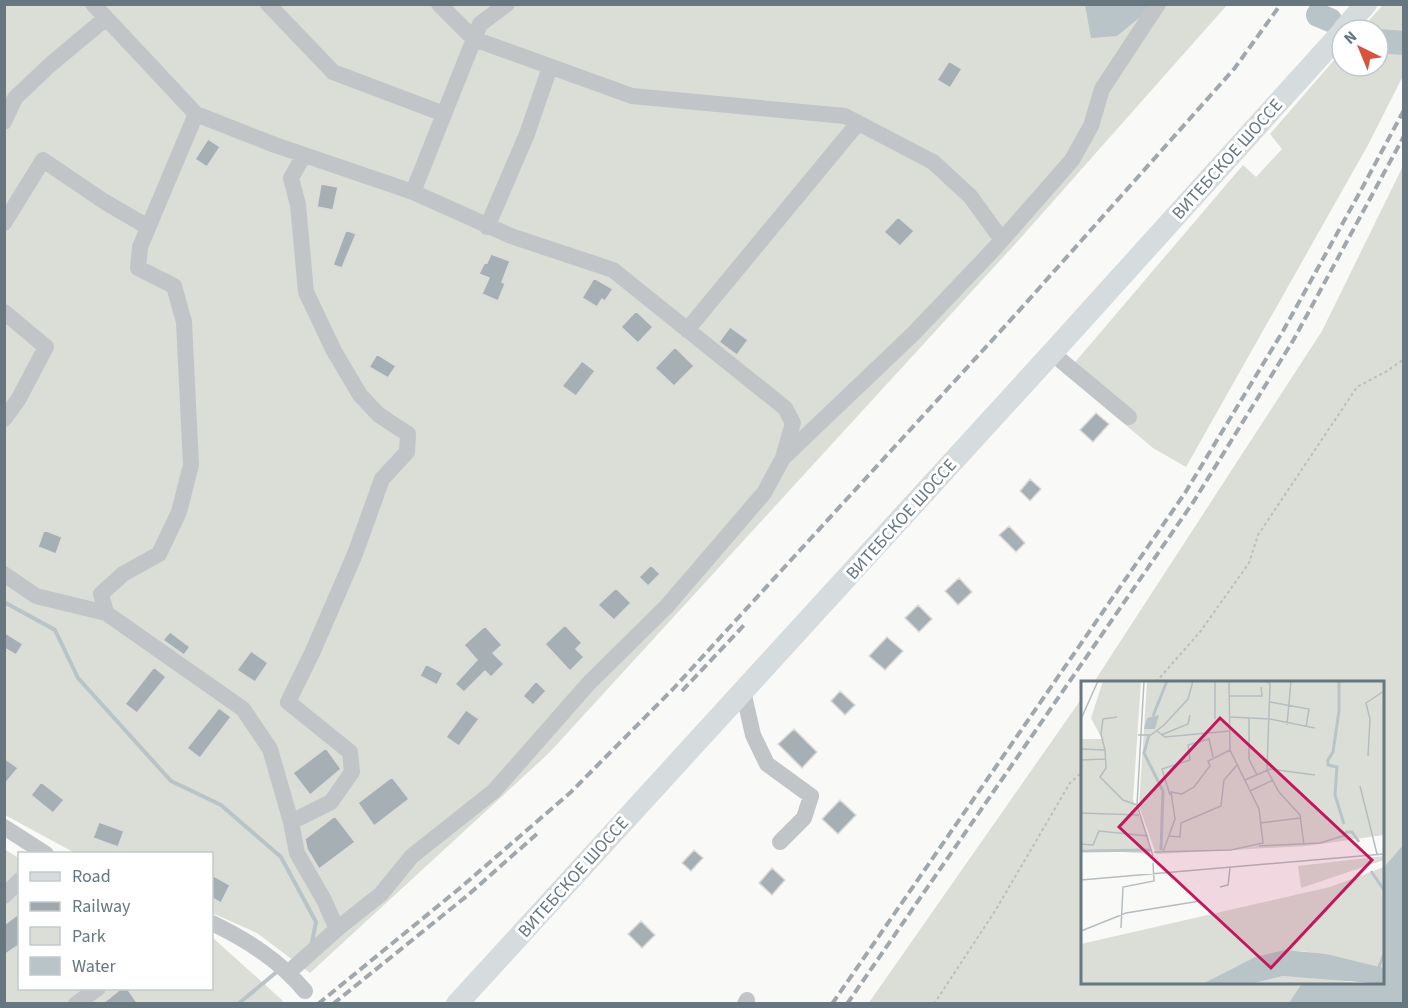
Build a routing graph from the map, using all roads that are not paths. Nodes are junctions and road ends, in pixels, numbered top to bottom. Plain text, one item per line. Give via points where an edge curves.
1 (93, 4) edge
2 (268, 4) edge
3 (439, 4) edge
4 (507, 4) edge
5 (1158, 4) edge
6 (1366, 4) edge
7 (106, 18) junction
8 (1354, 18) edge
9 (474, 39) junction
10 (1330, 45) edge
11 (550, 67) junction
12 (196, 114) junction
13 (444, 114) junction
14 (4, 122) edge
15 (858, 123) junction
16 (304, 155) junction
17 (413, 192) junction
18 (4, 223) edge
19 (148, 227) junction
20 (487, 227) junction
21 (1002, 240) junction
22 (4, 312) edge
23 (687, 330) junction
24 (1052, 353) junction
25 (1129, 417) dead end
26 (4, 419) edge
27 (783, 458) junction
28 (4, 574) edge
29 (106, 613) junction
30 (743, 691) junction
31 (291, 822) junction
32 (4, 826) edge
33 (780, 842) dead end
34 (43, 852) edge
35 (18, 882) edge
36 (4, 896) edge
37 (213, 923) edge
38 (337, 929) junction
39 (289, 972) junction
40 (95, 990) edge
41 (305, 991) dead end
42 (76, 1004) edge
43 (457, 1004) edge

1 - 7 street
2 - 13 street via 333,72
3 - 9 street
4 - 9 street via 480,24
5 - 21 street via 1102,89 1091,126 1072,160
6 - 8 main road, ВИТЕБСКОЕ ШОССЕ
7 - 12 street
7 - 14 street via 15,98
9 - 11 street
9 - 13 street
10 - 24 main road, ВИТЕБСКОЕ ШОССЕ
11 - 15 street via 632,96 845,116
11 - 20 street via 527,134
12 - 16 street
12 - 19 street
13 - 17 street
15 - 21 street via 933,162 970,196
15 - 23 street
16 - 17 street
16 - 31 street via 291,178 298,205 306,292 360,395 380,416 408,434 407,452 382,478 355,554 288,702 350,752 352,772 331,802
17 - 20 street
18 - 19 street via 43,160
19 - 29 street via 140,247 138,268 174,286 184,322 191,465 179,512 159,554 123,574 101,594
20 - 23 street via 613,270
21 - 27 street via 914,333
22 - 26 street via 46,347
23 - 27 street via 785,408 793,423
24 - 25 street
24 - 30 main road, ВИТЕБСКОЕ ШОССЕ
27 - 38 street via 764,493 667,606 589,683 494,791 412,856 381,894
28 - 29 street via 36,596
29 - 31 street via 243,709 270,749
30 - 33 street via 753,735 767,764 811,796 804,818
30 - 43 main road, ВИТЕБСКОЕ ШОССЕ
31 - 38 street via 297,853
32 - 34 street
35 - 36 street
37 - 39 street via 244,938
38 - 39 street
39 - 41 street
40 - 42 street

